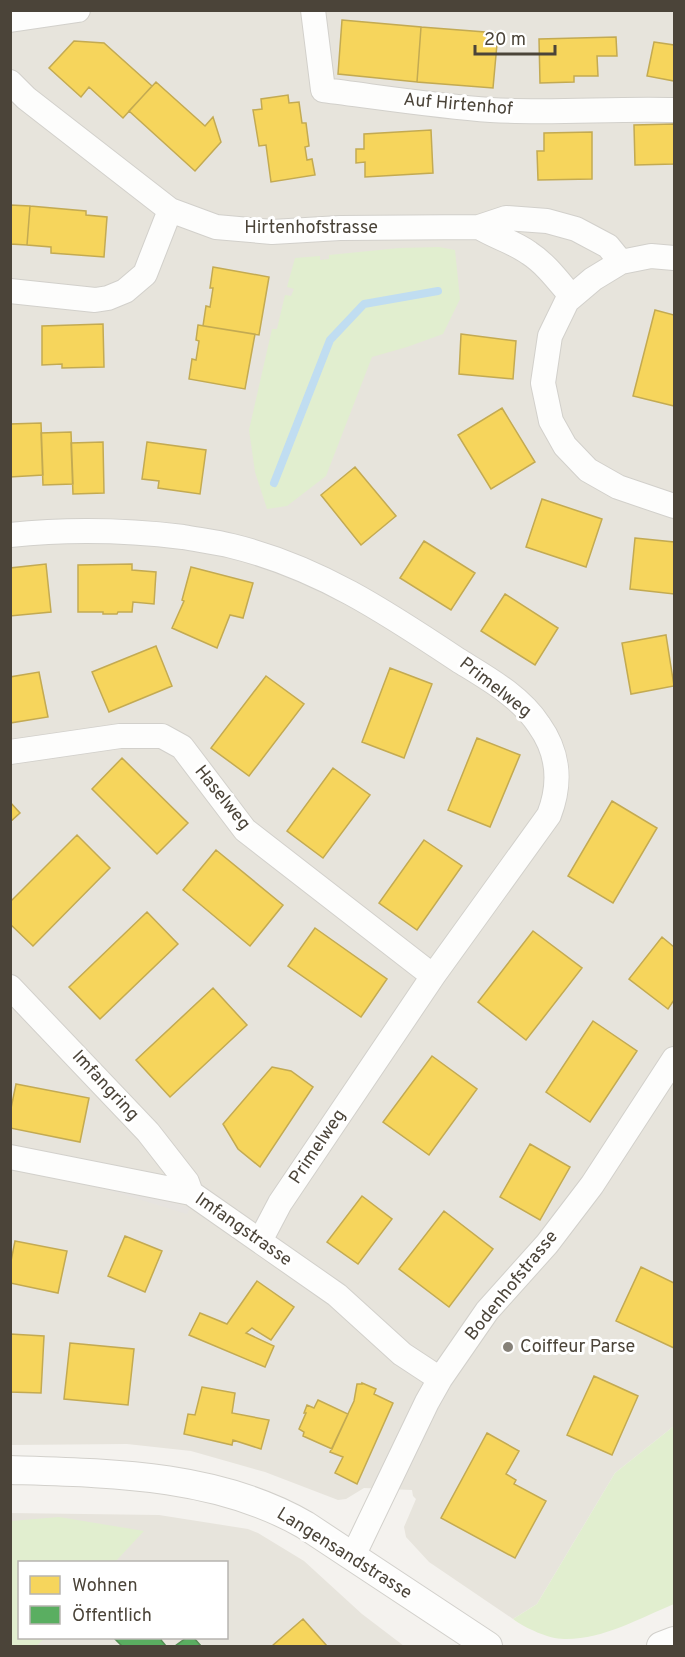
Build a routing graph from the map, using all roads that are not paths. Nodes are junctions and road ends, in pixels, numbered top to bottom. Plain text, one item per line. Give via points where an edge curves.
1 (78, 10) edge
2 (313, 10) edge
3 (10, 20) edge
4 (10, 82) edge
5 (675, 110) edge
6 (171, 210) junction
7 (479, 226) junction
8 (675, 258) edge
9 (621, 262) junction
10 (10, 291) edge
11 (572, 297) junction
12 (675, 506) edge
13 (10, 534) edge
14 (10, 753) edge
15 (434, 976) junction
16 (10, 987) edge
17 (675, 1059) edge
18 (10, 1157) edge
19 (191, 1192) junction
20 (260, 1241) junction
21 (440, 1379) junction
22 (10, 1470) edge
23 (352, 1556) junction
24 (675, 1641) edge
25 (488, 1647) edge
26 (661, 1647) edge

1 - 3 street
2 - 5 street, Auf Hirtenhof via 323,90 491,110
4 - 6 street, Hirtenhofstrasse
6 - 7 street, Hirtenhofstrasse via 216,226 272,232
6 - 10 street via 145,274 125,291 95,300
7 - 9 street, Hirtenhofstrasse via 506,218 576,228 608,246
7 - 11 street, Hirtenhofstrasse via 528,251
8 - 9 street via 651,256
9 - 11 street
11 - 12 street via 550,336 543,383 551,421 565,446 588,470 618,487
13 - 15 street, Primelweg via 93,530 148,533 232,546 279,561 356,595 495,683 529,711 551,747 556,765 555,800 549,815
14 - 15 street, Haselweg via 120,736 162,736 182,747 245,830
15 - 20 street, Primelweg via 280,1203
16 - 19 street, Imfangring via 148,1132
17 - 21 street, Bodenhofstrasse via 592,1185 547,1244 487,1311
18 - 19 street, Imfangstrasse
19 - 20 street, Imfangstrasse
20 - 21 street, Imfangstrasse via 337,1295 402,1354
21 - 23 street, Bodenhofstrasse
22 - 23 street, Langensandstrasse via 133,1476 247,1498 291,1517
23 - 25 street, Langensandstrasse
24 - 26 street

